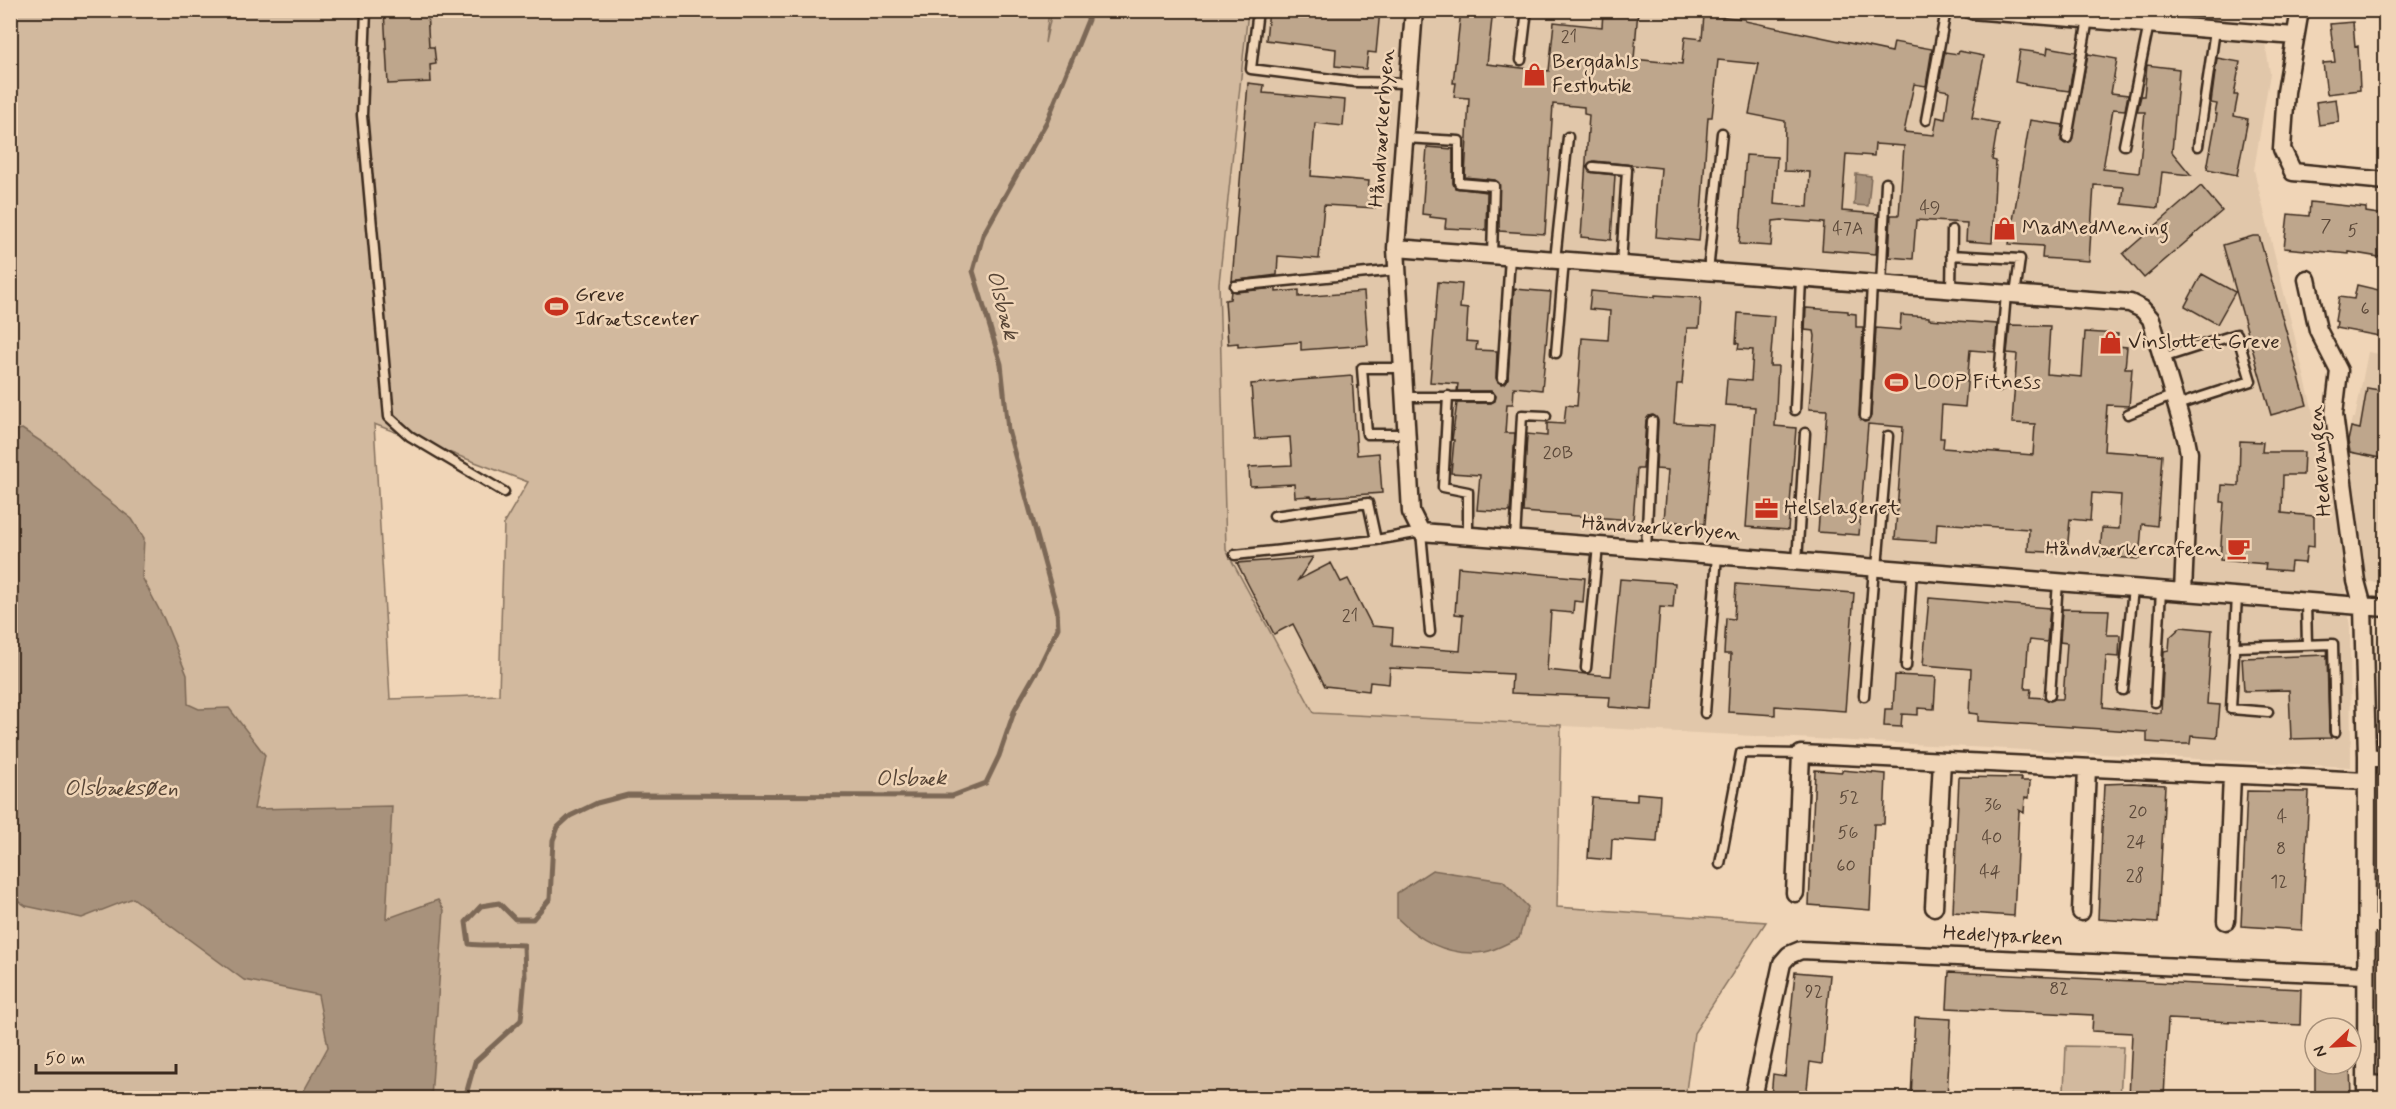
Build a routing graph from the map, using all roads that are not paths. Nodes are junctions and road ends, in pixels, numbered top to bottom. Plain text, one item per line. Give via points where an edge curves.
1 (366, 10) edge
2 (1258, 10) edge
3 (1414, 10) edge
4 (1527, 10) edge
5 (1946, 10) edge
6 (1971, 10) edge
7 (2300, 10) edge
8 (2024, 12) edge
9 (2088, 19) junction
10 (2149, 24) junction
11 (2215, 30) junction
12 (2295, 36) junction
13 (1521, 60) dead end
14 (1407, 83) junction
15 (1926, 120) dead end
16 (1722, 133) dead end
17 (1568, 137) dead end
18 (1404, 138) junction
19 (2067, 138) dead end
20 (2124, 145) dead end
21 (2198, 146) dead end
22 (1593, 167) dead end
23 (2385, 181) edge
24 (1886, 183) dead end
25 (1952, 230) dead end
26 (1396, 248) junction
27 (1492, 255) junction
28 (1951, 255) junction
29 (1510, 257) junction
30 (1560, 260) junction
31 (1621, 265) junction
32 (1398, 270) junction
33 (1708, 272) junction
34 (1801, 279) junction
35 (2307, 279) dead end
36 (1876, 284) junction
37 (1235, 286) dead end
38 (1951, 290) junction
39 (2010, 295) junction
40 (1556, 353) dead end
41 (2162, 358) junction
42 (1402, 368) junction
43 (1502, 378) dead end
44 (1998, 387) dead end
45 (1448, 396) junction
46 (1406, 397) junction
47 (1490, 397) dead end
48 (2175, 400) junction
49 (1795, 410) dead end
50 (2128, 414) dead end
51 (1546, 416) dead end
52 (1865, 416) dead end
53 (1652, 421) dead end
54 (1805, 433) dead end
55 (1407, 434) junction
56 (1888, 436) dead end
57 (504, 492) dead end
58 (1274, 516) dead end
59 (1421, 532) junction
60 (1468, 536) junction
61 (1376, 540) junction
62 (1515, 540) junction
63 (1598, 546) junction
64 (1646, 550) junction
65 (1235, 555) dead end
66 (1717, 555) junction
67 (1797, 562) junction
68 (1875, 568) junction
69 (1912, 571) junction
70 (2058, 582) junction
71 (2133, 588) junction
72 (2161, 590) junction
73 (2183, 592) junction
74 (2237, 596) junction
75 (2307, 603) junction
76 (2363, 607) junction
77 (2385, 608) edge
78 (1430, 632) dead end
79 (2307, 645) junction
80 (2235, 647) junction
81 (1906, 666) dead end
82 (1586, 668) dead end
83 (2122, 690) dead end
84 (2050, 695) dead end
85 (1864, 696) dead end
86 (2155, 702) dead end
87 (2268, 712) dead end
88 (1705, 713) dead end
89 (2336, 732) dead end
90 (1801, 754) junction
91 (2367, 756) junction
92 (2385, 760) edge
93 (1942, 761) junction
94 (2087, 768) junction
95 (2232, 775) junction
96 (2366, 781) junction
97 (1720, 864) dead end
98 (1795, 893) dead end
99 (1934, 907) dead end
100 (2081, 912) dead end
101 (2226, 921) dead end
102 (2367, 923) junction
103 (2385, 925) edge
104 (2365, 975) junction
105 (2385, 1085) edge
106 (2366, 1091) edge
107 (1753, 1098) edge

1 - 57 lane via 362,115 389,417 410,436
2 - 14 lane via 1251,69 1356,82
3 - 14 street, Håndværkerbyen
4 - 13 lane
5 - 15 lane
6 - 8 street
7 - 12 street
8 - 9 street
9 - 10 street
9 - 19 lane
10 - 11 street
10 - 20 lane
11 - 12 street
11 - 21 lane
12 - 23 street via 2282,149 2293,172
14 - 18 street, Håndværkerbyen
16 - 33 lane
17 - 30 lane
18 - 26 street, Håndværkerbyen
18 - 27 lane via 1459,141 1459,183 1494,186
22 - 31 lane via 1627,170
24 - 36 lane
25 - 28 lane
26 - 27 street
26 - 32 street, Håndværkerbyen
27 - 29 street
28 - 38 lane
28 - 39 lane via 2020,259
29 - 30 street
29 - 43 lane
30 - 31 street
30 - 40 lane
31 - 33 street
32 - 37 lane
32 - 42 street, Håndværkerbyen
33 - 34 street
34 - 36 street
34 - 49 lane
35 - 76 street, Hedevangen via 2318,330 2339,371 2334,414 2356,581
36 - 38 street
36 - 52 lane
38 - 39 street
39 - 41 street via 2130,303 2151,319
39 - 44 lane
41 - 48 street
41 - 48 lane via 2237,334 2251,381
42 - 46 street, Håndværkerbyen
42 - 55 lane via 1362,368 1367,434
45 - 46 lane
45 - 47 lane
45 - 60 lane via 1443,487 1468,492
46 - 55 street, Håndværkerbyen
48 - 50 lane
48 - 73 street via 2189,453
51 - 62 lane via 1522,415
53 - 64 lane
54 - 67 lane
55 - 59 street, Håndværkerbyen via 1411,512
56 - 68 lane
58 - 61 lane via 1368,503
59 - 60 street, Håndværkerbyen
59 - 61 lane
59 - 78 lane
60 - 62 street, Håndværkerbyen
61 - 65 lane
62 - 63 street, Håndværkerbyen
63 - 64 street, Håndværkerbyen
63 - 82 lane
64 - 66 street, Håndværkerbyen
66 - 67 street, Håndværkerbyen
66 - 88 lane
67 - 68 street, Håndværkerbyen
68 - 69 street, Håndværkerbyen
68 - 85 lane
69 - 70 street, Håndværkerbyen
69 - 81 lane
70 - 71 street, Håndværkerbyen
70 - 84 lane
71 - 72 street, Håndværkerbyen
71 - 83 lane
72 - 73 street, Håndværkerbyen
72 - 86 lane
73 - 74 street, Håndværkerbyen
74 - 75 street, Håndværkerbyen
74 - 80 lane
75 - 76 street, Håndværkerbyen
75 - 79 lane
76 - 77 street, Håndværkerbyen
76 - 91 street
79 - 80 lane
79 - 89 lane via 2333,644
80 - 87 lane via 2231,709
90 - 93 street
90 - 97 lane via 1741,753
90 - 98 street
91 - 92 street
91 - 96 street
93 - 94 street
93 - 99 street
94 - 95 street
94 - 100 street
95 - 96 street
95 - 101 street
96 - 102 street
102 - 103 street
102 - 104 street
104 - 106 street
104 - 107 street, Hedelyparken via 1801,950 1782,963
105 - 106 street

